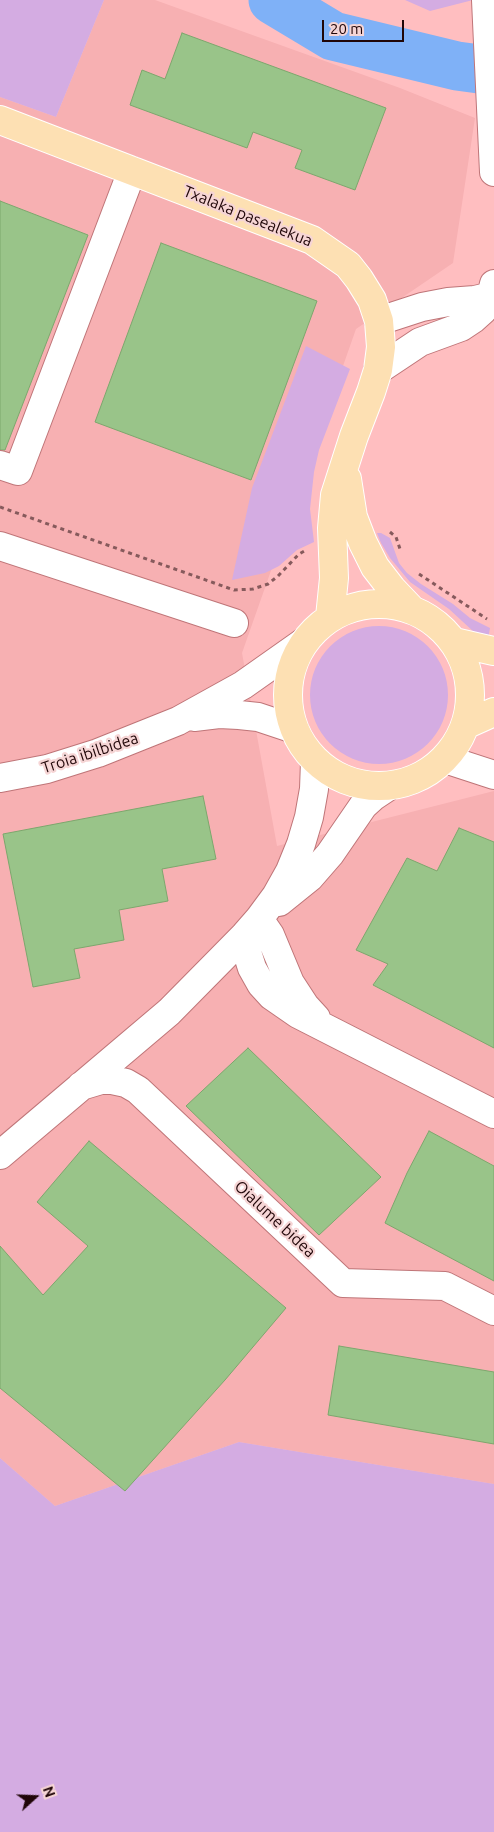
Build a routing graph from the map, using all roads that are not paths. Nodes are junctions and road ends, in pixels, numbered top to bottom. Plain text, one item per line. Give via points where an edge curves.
1 (486, 0) edge
2 (0, 120) edge
3 (494, 164) edge
4 (132, 171) junction
5 (494, 172) edge
6 (493, 294) edge
7 (379, 321) junction
8 (378, 370) junction
9 (346, 464) junction
10 (0, 465) edge
11 (0, 546) edge
12 (411, 609) junction
13 (330, 618) junction
14 (234, 624) dead end
15 (304, 642) junction
16 (454, 642) junction
17 (494, 651) edge
18 (494, 712) edge
19 (178, 721) junction
20 (465, 725) junction
21 (294, 730) junction
22 (445, 759) junction
23 (315, 761) junction
24 (494, 774) edge
25 (0, 778) edge
26 (389, 786) junction
27 (252, 927) junction
28 (80, 1086) junction
29 (494, 1114) edge
30 (0, 1155) edge
31 (494, 1311) edge

1 - 3 street
2 - 4 main road, Txalaka pasealekua
3 - 5 street
4 - 7 main road, Txalaka pasealekua via 312,240 348,265 372,300
4 - 10 street via 18,471
6 - 7 street via 475,300 422,307
6 - 8 street via 483,310 461,327 420,342
7 - 8 main road, Txalaka pasealekua via 381,347
8 - 9 main road, Txalaka pasealekua
9 - 12 main road, Txalaka pasealekua via 353,517 363,543 375,567
9 - 13 main road, Txalaka pasealekua via 336,495 332,528 334,578
11 - 14 street
12 - 13 main road via 369,604 349,608
12 - 16 main road via 427,617
13 - 15 main road
15 - 19 street, Troia ibilbidea via 243,686
15 - 21 main road via 289,676 289,712
16 - 17 main road
16 - 20 main road via 470,682 470,704
18 - 20 main road
19 - 21 street, Troia ibilbidea via 198,716 240,715 258,717
19 - 25 street, Troia ibilbidea via 98,753 47,769
20 - 22 main road
21 - 23 main road
22 - 24 street
22 - 26 main road via 409,782
23 - 26 main road via 349,782
23 - 27 street, Oialume bidea via 314,789 301,844 276,896
26 - 27 street, Oialume bidea via 363,806 310,877
27 - 28 street, Oialume bidea via 169,1012
27 - 29 street via 270,935 290,983 324,1027
28 - 30 street, Oialume bidea
28 - 31 street, Oialume bidea via 112,1080 138,1090 343,1283 445,1286

